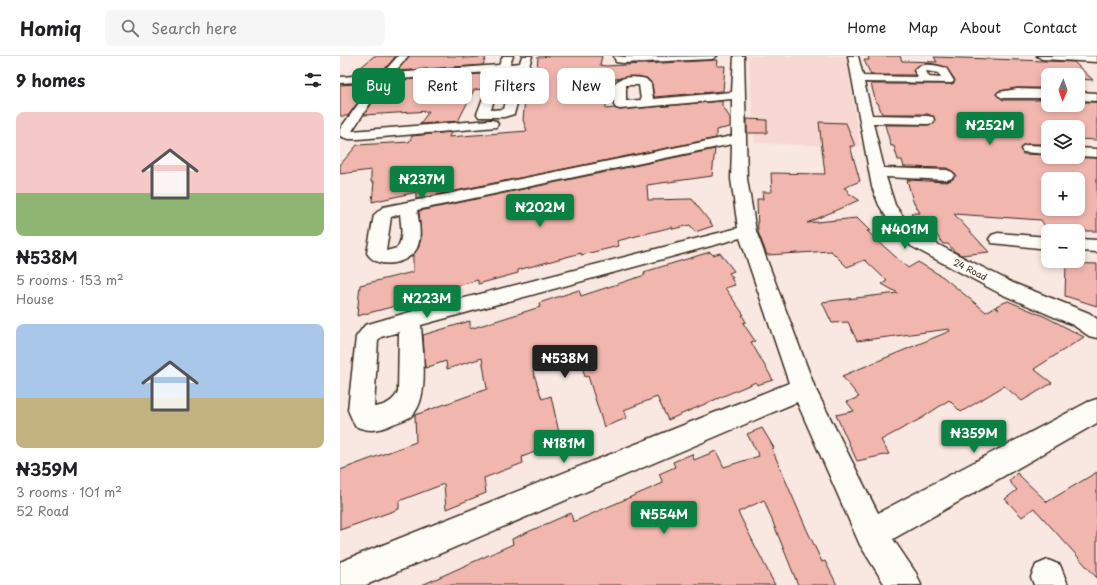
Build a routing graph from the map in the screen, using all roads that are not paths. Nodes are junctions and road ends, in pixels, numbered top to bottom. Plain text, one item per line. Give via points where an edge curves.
1 (403, 56) edge
2 (508, 56) edge
3 (527, 56) edge
4 (619, 56) edge
5 (712, 56) edge
6 (739, 56) edge
7 (853, 56) edge
8 (1042, 56) edge
9 (1076, 57) edge
10 (640, 58) edge
11 (1097, 58) edge
12 (392, 68) edge
13 (503, 68) joint
14 (1091, 69) dead end
15 (480, 70) edge
16 (405, 75) edge
17 (352, 79) edge
18 (858, 79) junction
19 (340, 80) edge
20 (925, 80) dead end
21 (1003, 94) dead end
22 (1041, 94) edge
23 (738, 95) junction
24 (1085, 96) edge
25 (1097, 97) edge
26 (648, 103) dead end
27 (363, 104) edge
28 (487, 119) dead end
29 (866, 119) junction
30 (928, 120) dead end
31 (345, 128) edge
32 (738, 138) junction
33 (1028, 149) dead end
34 (1041, 150) edge
35 (1085, 152) edge
36 (1097, 153) edge
37 (877, 172) junction
38 (947, 175) dead end
39 (408, 207) dead end
40 (747, 231) junction
41 (998, 239) dead end
42 (1041, 242) edge
43 (1085, 245) edge
44 (1097, 246) edge
45 (410, 320) dead end
46 (1097, 330) edge
47 (803, 388) junction
48 (1097, 410) edge
49 (871, 534) junction
50 (340, 579) edge
51 (904, 585) edge

1 - 12 street
2 - 13 street
3 - 13 street via 524,66
4 - 10 street via 621,60
5 - 10 street
6 - 23 street
7 - 18 street, 24 Road
8 - 9 street
9 - 11 street
9 - 14 street
15 - 16 street
17 - 19 street
18 - 20 street
18 - 29 street, 24 Road
21 - 22 street
23 - 26 street
23 - 32 street
24 - 25 street
27 - 31 street
28 - 31 street via 359,135 348,135
29 - 30 street
29 - 37 street, 24 Road
32 - 39 street
32 - 40 street
33 - 34 street
35 - 36 street
37 - 38 street
37 - 46 street, 24 Road via 887,206 918,242 1006,288 1081,319
40 - 45 street
40 - 47 street
41 - 42 street
43 - 44 street
47 - 49 street
47 - 50 street
48 - 49 street
49 - 51 street

